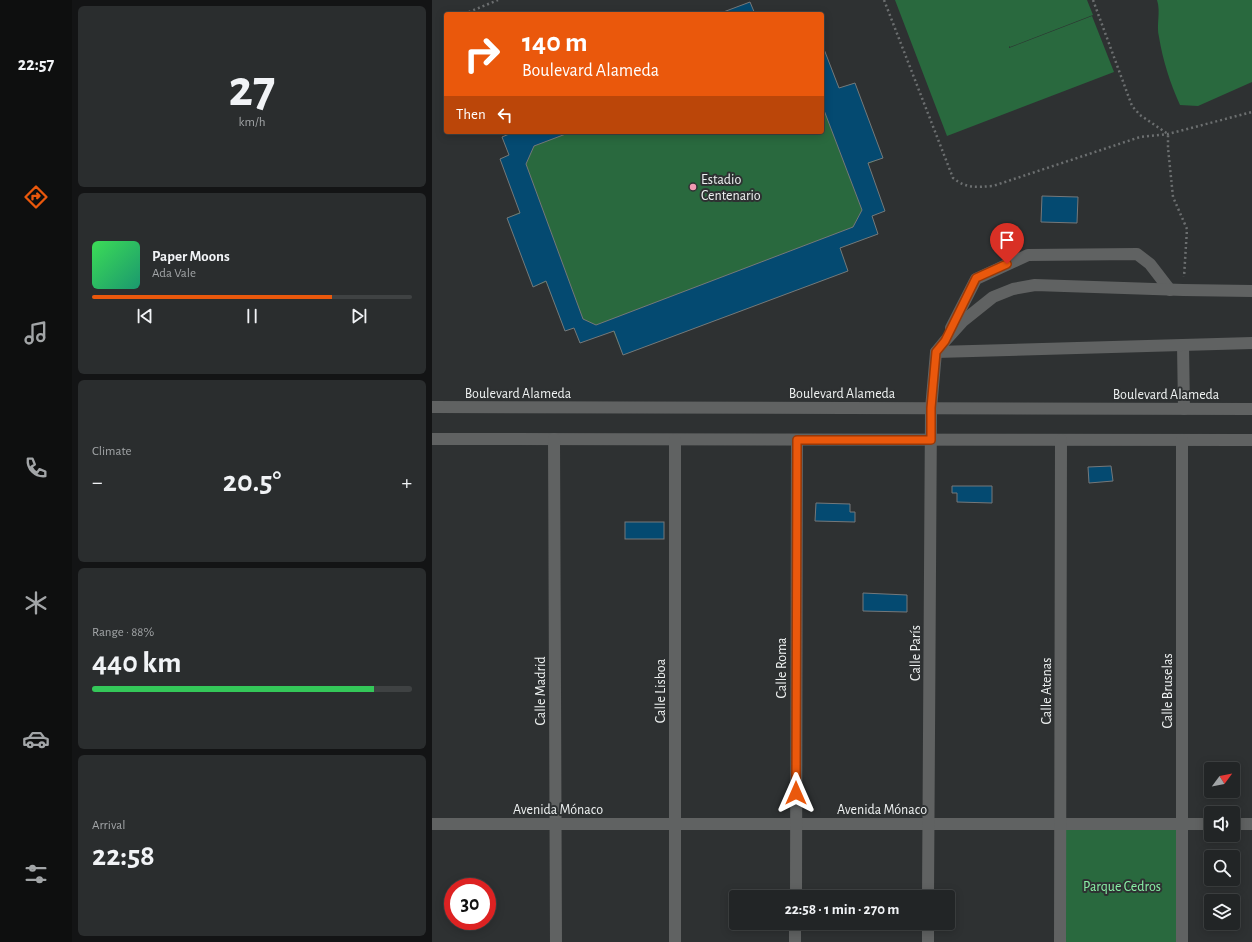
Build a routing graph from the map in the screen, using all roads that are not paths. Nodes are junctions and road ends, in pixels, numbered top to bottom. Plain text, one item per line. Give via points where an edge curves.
1 (1170, 290) junction
2 (1252, 291) edge
3 (945, 341) junction
4 (1252, 342) edge
5 (1182, 345) junction
6 (936, 352) junction
7 (432, 408) edge
8 (931, 408) junction
9 (1184, 409) junction
10 (1252, 409) edge
11 (432, 439) edge
12 (554, 439) junction
13 (676, 440) junction
14 (797, 440) junction
15 (931, 440) junction
16 (1061, 440) junction
17 (1182, 440) junction
18 (1252, 440) edge
19 (432, 824) edge
20 (555, 824) junction
21 (675, 824) junction
22 (796, 824) junction
23 (929, 824) junction
24 (1060, 824) junction
25 (1182, 824) junction
26 (1204, 824) edge
27 (1240, 824) edge
28 (1252, 824) edge
29 (796, 890) edge
30 (928, 890) edge
31 (796, 930) edge
32 (928, 930) edge
33 (556, 942) edge
34 (675, 942) edge
35 (795, 942) edge
36 (928, 942) edge
37 (1060, 942) edge
38 (1182, 942) edge

1 - 2 street
1 - 3 street via 1035,285 1013,289 993,297 963,321
1 - 3 street via 1150,264 1137,254 1028,255 976,278
3 - 6 street
4 - 5 street
5 - 6 street
5 - 9 street
6 - 8 street, Calle París
7 - 8 street, Boulevard Alameda
8 - 9 street, Boulevard Alameda
8 - 15 street, Calle París
9 - 10 street, Boulevard Alameda
11 - 12 street
12 - 13 street
12 - 20 street, Calle Madrid
13 - 14 street
13 - 21 street, Calle Lisboa
14 - 15 street
14 - 22 street, Calle Roma
15 - 16 street
15 - 23 street, Calle París
16 - 17 street
16 - 24 street, Calle Atenas
17 - 18 street
17 - 25 street, Calle Bruselas
19 - 20 street, Avenida Mónaco
20 - 21 street, Avenida Mónaco
20 - 33 street, Calle Madrid
21 - 22 street, Avenida Mónaco
21 - 34 street, Calle Lisboa
22 - 23 street, Avenida Mónaco
22 - 29 street, Calle Roma
23 - 24 street, Avenida Mónaco
23 - 30 street, Calle París
24 - 25 street, Avenida Mónaco
24 - 37 street, Calle Atenas
25 - 26 street, Avenida Mónaco
25 - 38 street, Calle Bruselas
27 - 28 street
31 - 35 street
32 - 36 street

